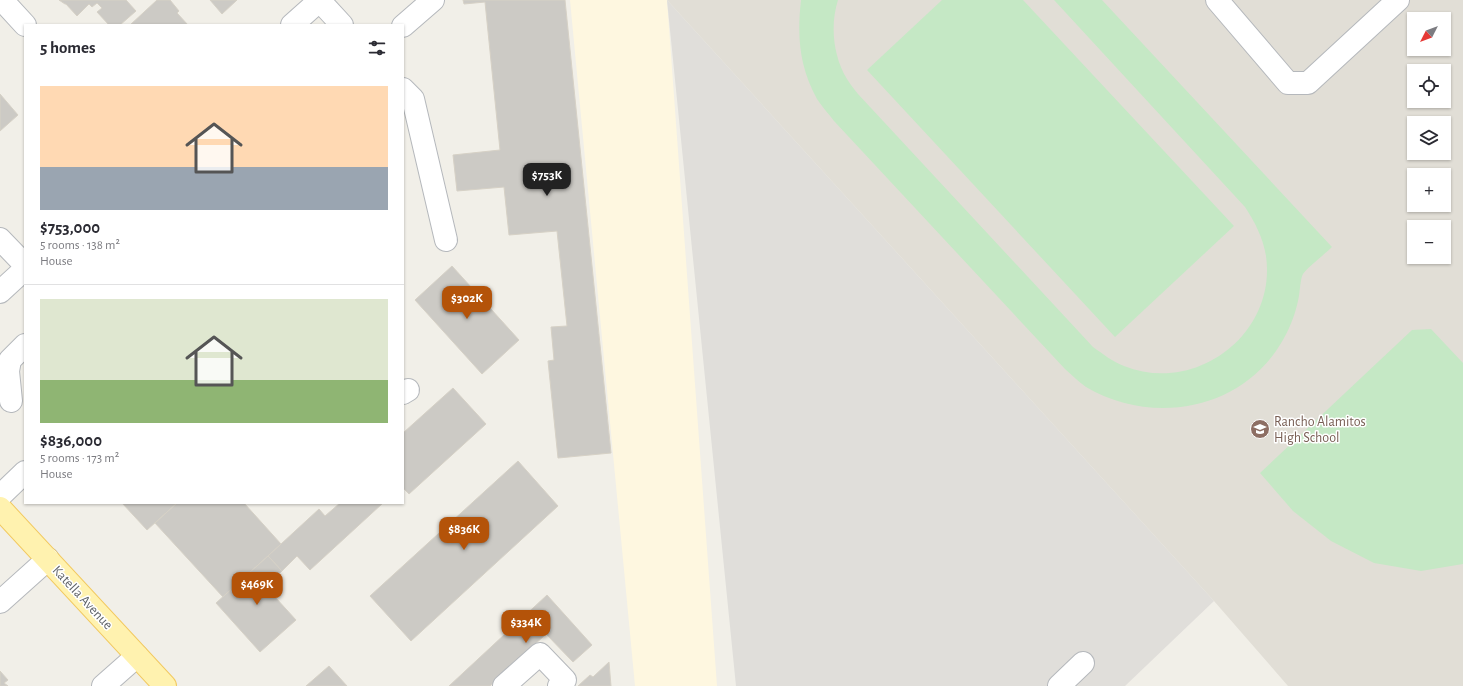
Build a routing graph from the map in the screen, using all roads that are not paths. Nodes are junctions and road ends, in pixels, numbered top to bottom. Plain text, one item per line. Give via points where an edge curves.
1 (2, 0) edge
2 (320, 0) edge
3 (433, 0) edge
4 (1217, 0) edge
5 (1398, 0) edge
6 (24, 24) edge
7 (293, 24) edge
8 (341, 24) edge
9 (404, 25) edge
10 (404, 90) edge
11 (0, 239) edge
12 (446, 240) dead end
13 (23, 275) edge
14 (0, 292) edge
15 (24, 346) edge
16 (12, 404) edge
17 (24, 473) edge
18 (0, 506) edge
19 (48, 559) junction
20 (0, 602) edge
21 (137, 656) junction
22 (1083, 664) dead end
23 (102, 686) edge
24 (165, 686) edge
25 (504, 686) edge
26 (559, 686) edge
27 (1059, 686) edge

1 - 6 street
2 - 7 street
2 - 8 street
3 - 9 street
4 - 5 street via 1288,83 1308,83
10 - 12 street via 413,99
11 - 13 street
13 - 14 street
15 - 16 street via 10,360 8,371
17 - 18 street
18 - 19 main road, Katella Avenue
19 - 20 street
19 - 21 main road, Katella Avenue
21 - 23 street
21 - 24 main road, Katella Avenue
22 - 27 street
25 - 26 street via 540,654 566,680

